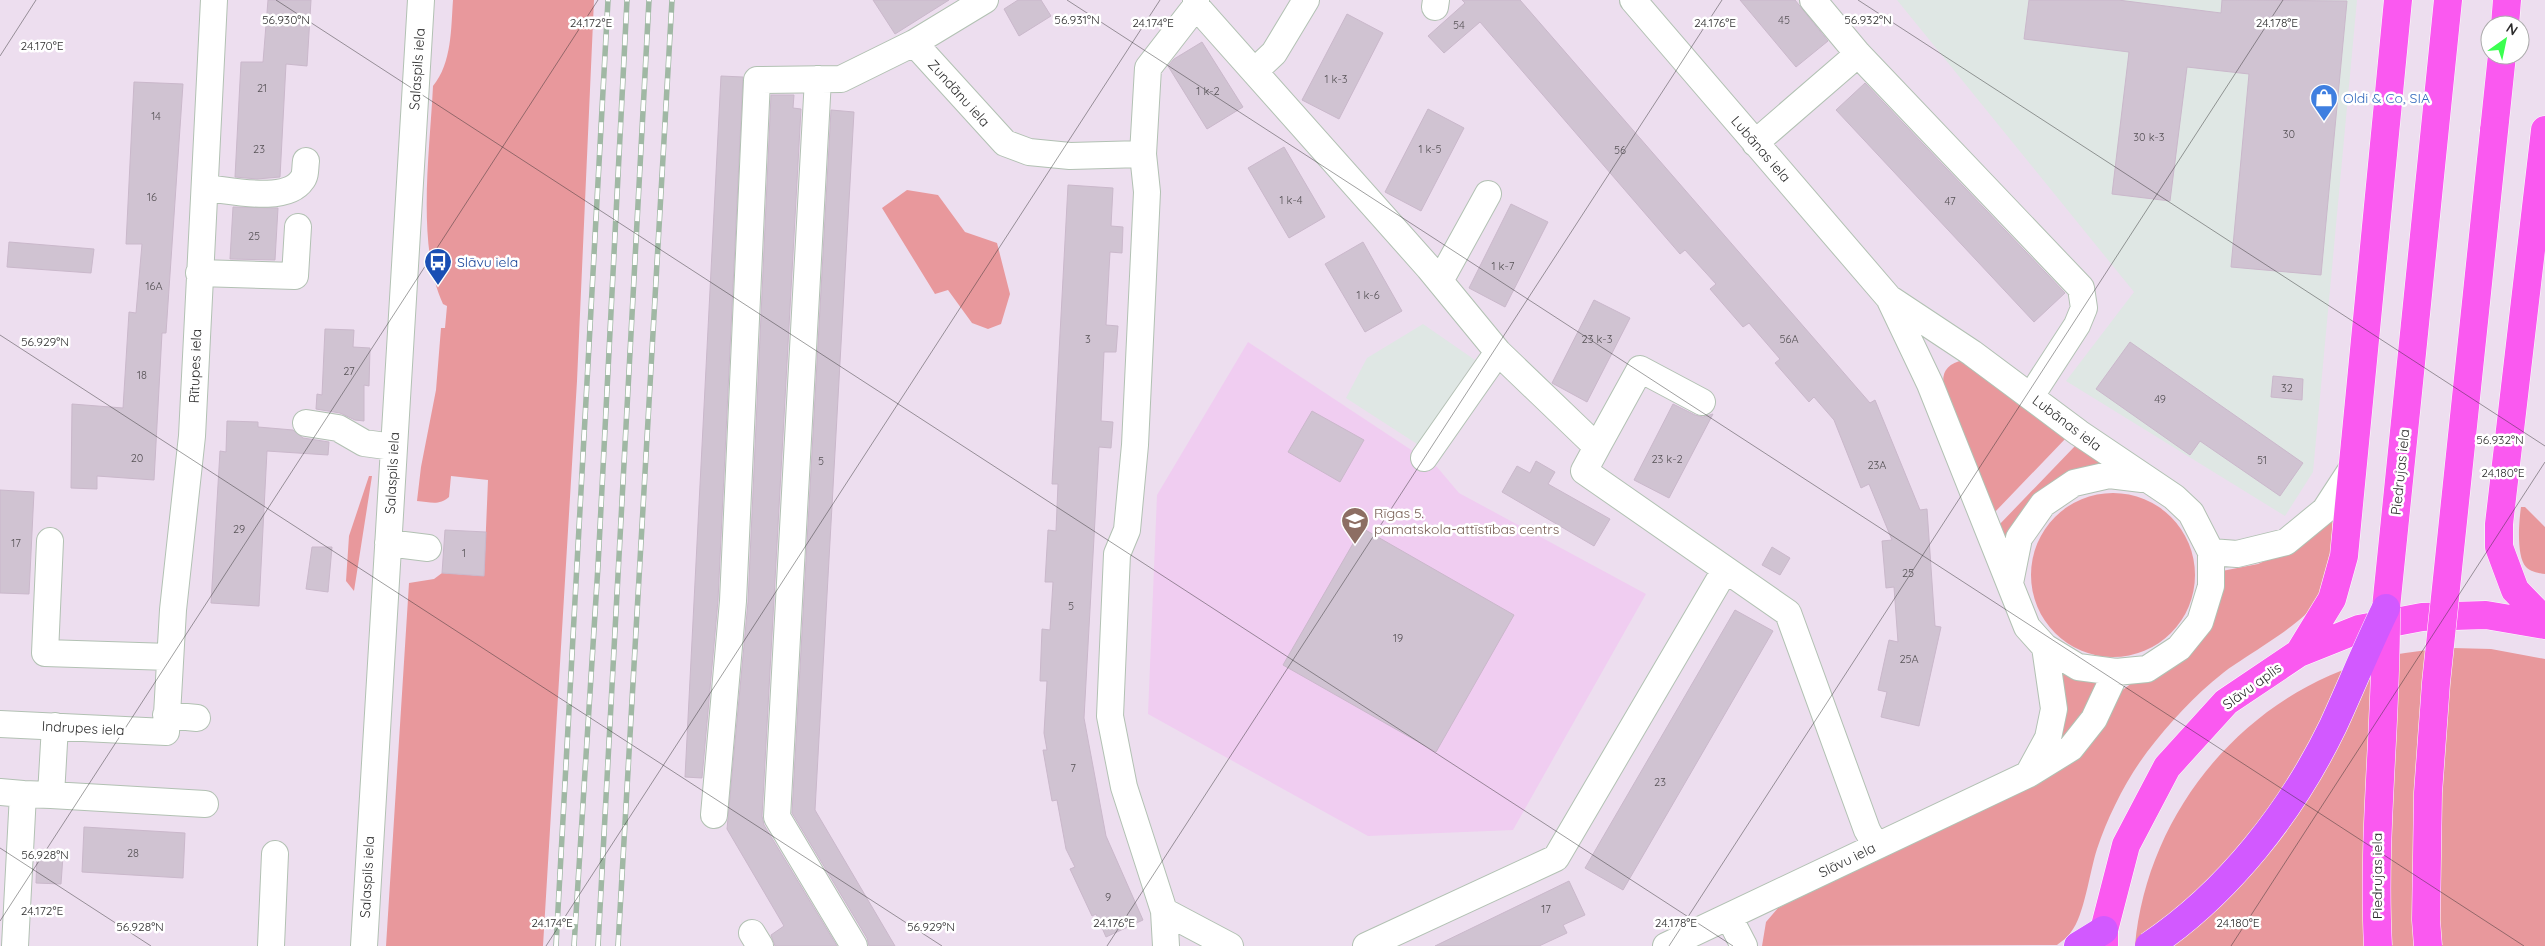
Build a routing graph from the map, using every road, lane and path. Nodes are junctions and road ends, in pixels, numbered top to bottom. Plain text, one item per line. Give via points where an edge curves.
1 (214, 0) edge
2 (421, 0) edge
3 (985, 0) edge
4 (1306, 0) edge
5 (1633, 0) edge
6 (1812, 0) edge
7 (2398, 0) edge
8 (2448, 0) edge
9 (2508, 0) edge
10 (1196, 3) edge
11 (2506, 15) edge
12 (914, 43) junction
13 (1858, 54) junction
14 (2501, 65) edge
15 (1255, 71) junction
16 (818, 79) junction
17 (2545, 130) edge
18 (1756, 142) junction
19 (1143, 154) junction
20 (306, 161) dead end
21 (205, 188) junction
22 (1488, 194) dead end
23 (298, 227) dead end
24 (199, 274) junction
25 (1440, 282) junction
26 (1889, 298) junction
27 (1498, 352) junction
28 (2031, 396) junction
29 (1702, 402) dead end
30 (306, 423) dead end
31 (394, 447) junction
32 (1597, 447) junction
33 (1424, 458) dead end
34 (2351, 470) junction
35 (2146, 480) junction
36 (50, 541) dead end
37 (388, 543) junction
38 (428, 548) dead end
39 (2210, 552) junction
40 (1725, 570) junction
41 (2010, 582) junction
42 (2386, 608) junction
43 (2545, 621) edge
44 (2545, 625) edge
45 (2045, 647) junction
46 (2299, 653) junction
47 (170, 657) junction
48 (2116, 672) junction
49 (197, 718) dead end
50 (0, 724) edge
51 (166, 724) junction
52 (54, 726) junction
53 (2028, 774) junction
54 (11, 793) edge
55 (51, 795) junction
56 (198, 804) dead end
57 (714, 815) dead end
58 (1876, 846) junction
59 (275, 854) dead end
60 (9, 858) edge
61 (1164, 912) junction
62 (1729, 916) junction
63 (2104, 938) edge
64 (15, 946) edge
65 (271, 946) edge
66 (364, 946) edge
67 (854, 946) edge
68 (1166, 946) edge
69 (1230, 946) edge
70 (1366, 946) edge
71 (1666, 946) edge
72 (1744, 946) edge
73 (2078, 946) edge
74 (2149, 946) edge
75 (2378, 946) edge
76 (2428, 946) edge

1 - 21 street, Rītupes iela
2 - 31 street, Salaspils iela
3 - 12 street
4 - 15 street via 1274,53
5 - 18 street, Lubānas iela
6 - 13 street
7 - 34 main road
8 - 42 main road, Piedrujas iela
9 - 11 main road
10 - 15 street
10 - 19 street via 1148,68
12 - 16 street via 842,79
12 - 19 street, Zundānu iela via 1004,143 1029,152 1062,155
13 - 18 street
13 - 28 street via 2082,288 2084,308 2077,325
14 - 76 main road, bridge via 2436,683 2428,792
15 - 25 street
16 - 57 street via 757,80 733,601
16 - 67 street via 777,817
17 - 43 main road via 2499,524 2499,547 2515,590
18 - 26 street, Lubānas iela
19 - 61 street via 1146,192 1135,445 1127,530 1118,554 1110,716 1124,787
20 - 21 street via 304,179 295,189 279,194
21 - 24 street, Rītupes iela
22 - 25 street
23 - 24 street via 295,276
24 - 47 street, Rītupes iela via 192,436 172,610
25 - 27 street
26 - 28 street, Lubānas iela
26 - 41 street, Lubānas iela via 1930,384
27 - 32 street
27 - 33 street
28 - 35 street, Lubānas iela
29 - 32 street via 1640,369
30 - 31 street via 338,428 364,443
31 - 37 street, Salaspils iela
32 - 40 street via 1584,471
34 - 39 street via 2325,510 2286,542 2237,554
34 - 46 main road via 2344,556 2332,599
35 - 39 street, Lubānas iela via 2174,497 2192,514
35 - 41 street via 2109,475 2074,483 2042,504 2019,538
36 - 47 street via 45,653
37 - 38 street
37 - 66 street, Salaspils iela
39 - 48 street, Lubānas iela via 2211,586 2200,622 2185,642 2147,669
40 - 58 street via 1788,613 1867,830
40 - 70 street via 1556,858
41 - 45 street, Lubānas iela via 2027,627
42 - 74 highway, bridge via 2332,726 2275,821 2238,868 2199,906
42 - 75 main road, Piedrujas iela, bridge via 2386,680 2378,789
44 - 46 main road, Slāvu aplis via 2486,616 2422,617 2359,629
45 - 48 street, Lubānas iela via 2078,667
45 - 53 street via 2054,709 2048,738
46 - 63 main road, Slāvu aplis via 2226,702 2167,767 2126,845
47 - 51 street, Rītupes iela
48 - 53 street, Slāvu iela via 2094,719 2071,748
49 - 51 street, Indrupes iela
50 - 52 street, Indrupes iela
51 - 52 street, Indrupes iela
52 - 55 street
53 - 58 street, Slāvu iela
54 - 55 street
54 - 60 street
55 - 56 street
58 - 62 street, Slāvu iela
59 - 65 street
60 - 64 street
61 - 68 street
61 - 69 street
62 - 71 street, Slāvu iela
62 - 72 street
63 - 73 highway

